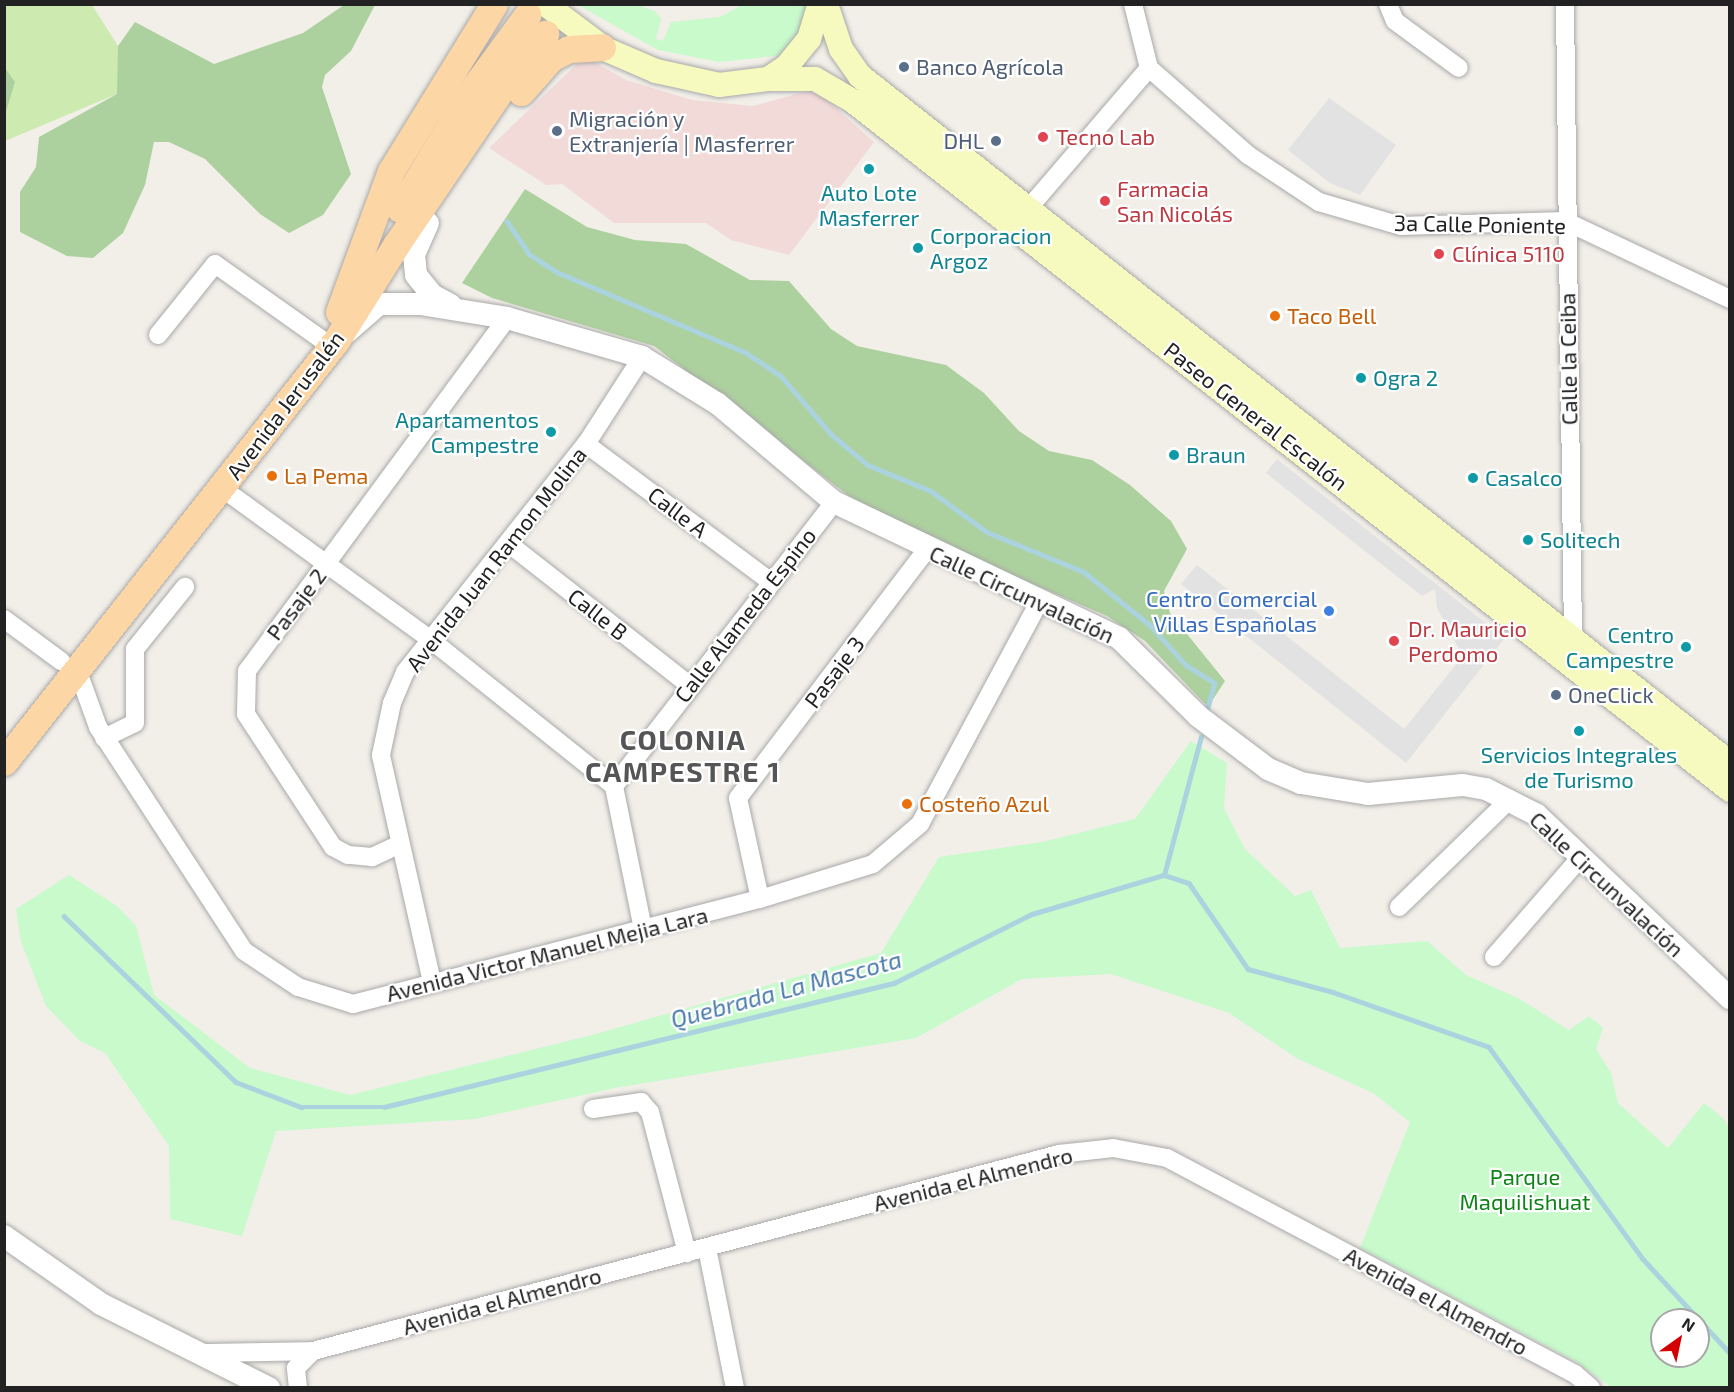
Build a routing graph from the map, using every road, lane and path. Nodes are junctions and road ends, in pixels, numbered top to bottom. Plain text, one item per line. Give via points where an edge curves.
1 (494, 4) edge
2 (820, 4) edge
3 (826, 4) edge
4 (1133, 4) edge
5 (1388, 4) edge
6 (1565, 4) edge
7 (539, 18) edge
8 (602, 47) junction
9 (1149, 68) junction
10 (1459, 68) dead end
11 (768, 79) junction
12 (1027, 210) junction
13 (1565, 221) junction
14 (428, 223) junction
15 (1730, 299) edge
16 (339, 312) junction
17 (463, 312) junction
18 (507, 318) junction
19 (158, 335) dead end
20 (329, 340) junction
21 (642, 357) junction
22 (586, 444) junction
23 (222, 488) junction
24 (834, 501) junction
25 (508, 543) junction
26 (927, 549) junction
27 (326, 565) junction
28 (770, 581) junction
29 (185, 587) dead end
30 (1039, 602) junction
31 (4, 619) edge
32 (431, 640) junction
33 (1573, 641) junction
34 (69, 665) junction
35 (689, 685) junction
36 (4, 733) edge
37 (104, 738) junction
38 (4, 762) edge
39 (1730, 764) edge
40 (614, 786) junction
41 (1730, 790) edge
42 (1510, 799) junction
43 (398, 845) junction
44 (1581, 857) junction
45 (760, 899) junction
46 (1399, 908) dead end
47 (642, 929) junction
48 (1494, 957) dead end
49 (432, 982) junction
50 (1730, 998) edge
51 (593, 1109) dead end
52 (4, 1236) edge
53 (707, 1248) junction
54 (687, 1253) junction
55 (313, 1351) junction
56 (203, 1353) junction
57 (269, 1388) edge
58 (298, 1388) edge
59 (735, 1388) edge
60 (1591, 1388) edge

1 - 16 main road via 391,171
2 - 11 main road via 800,53
3 - 12 main road, Paseo General Escalón via 841,49 860,76
4 - 9 street
5 - 10 street via 1395,21
6 - 13 street, Calle la Ceiba
7 - 8 main road, Paseo General Escalón
7 - 16 main road, Avenida Jerusalén via 470,93
7 - 20 main road, Avenida Jerusalén via 504,84
8 - 11 main road, Paseo General Escalón via 656,71 719,85
8 - 14 main road via 569,49 538,69
9 - 12 street
9 - 13 street, 3a Calle Poniente via 1240,148 1319,202 1401,226
11 - 41 main road, Paseo General Escalón via 815,79 853,101
12 - 33 main road, Paseo General Escalón
13 - 15 street, 3a Calle Poniente
13 - 33 street, Calle la Ceiba
14 - 17 street, Calle Circunvalación via 414,255 416,275 432,295
14 - 20 main road
16 - 20 main road, Avenida Jerusalén
17 - 18 street, Calle Circunvalación
17 - 20 street, Calle Circunvalación via 380,304
18 - 21 street, Calle Circunvalación
18 - 27 street, Pasaje 2
19 - 20 street via 215,264
20 - 23 main road, Avenida Jerusalén
20 - 34 main road, Avenida Jerusalén
21 - 22 street, Avenida Juan Ramon Molina
21 - 24 street, Calle Circunvalación via 718,404
22 - 25 street, Avenida Juan Ramon Molina
22 - 28 street, Calle A
23 - 27 street
23 - 34 main road, Avenida Jerusalén
24 - 26 street, Calle Circunvalación
24 - 28 street, Calle Alameda Espino
25 - 32 street, Avenida Juan Ramon Molina
25 - 35 street, Calle B
26 - 30 street, Calle Circunvalación
26 - 45 street, Pasaje 3 via 738,798
27 - 32 street
27 - 43 street, Pasaje 2 via 247,671 246,714 333,847 348,855 372,857
28 - 35 street, Calle Alameda Espino
29 - 37 street via 135,649 135,723
30 - 42 street, Calle Circunvalación via 1119,638 1234,747 1301,783 1368,794 1454,784
30 - 45 street, Avenida Victor Manuel Mejia Lara via 920,824 873,864
31 - 34 street
32 - 40 street
32 - 43 street, Avenida Juan Ramon Molina via 405,672 383,730 381,755
33 - 39 main road, Paseo General Escalón
34 - 36 main road, Avenida Jerusalén
34 - 37 street, Avenida Victor Manuel Mejia Lara
34 - 38 main road, Avenida Jerusalén
35 - 40 street, Calle Alameda Espino
37 - 49 street, Avenida Victor Manuel Mejia Lara via 244,951 267,969 298,987 353,1004
40 - 47 street
42 - 44 street, Calle Circunvalación via 1537,815
42 - 46 street
43 - 49 street, Avenida Juan Ramon Molina
44 - 48 street
44 - 50 street, Calle Circunvalación
45 - 47 street, Avenida Victor Manuel Mejia Lara
47 - 49 street, Avenida Victor Manuel Mejia Lara
51 - 54 street via 641,1102 650,1112
52 - 56 street via 101,1304
53 - 54 street, Avenida el Almendro
53 - 59 street
53 - 60 street, Avenida el Almendro via 1059,1154 1140,1151 1167,1158 1575,1374
54 - 55 street, Avenida el Almendro
55 - 56 street, Avenida el Almendro
55 - 58 street via 296,1368
56 - 57 street

